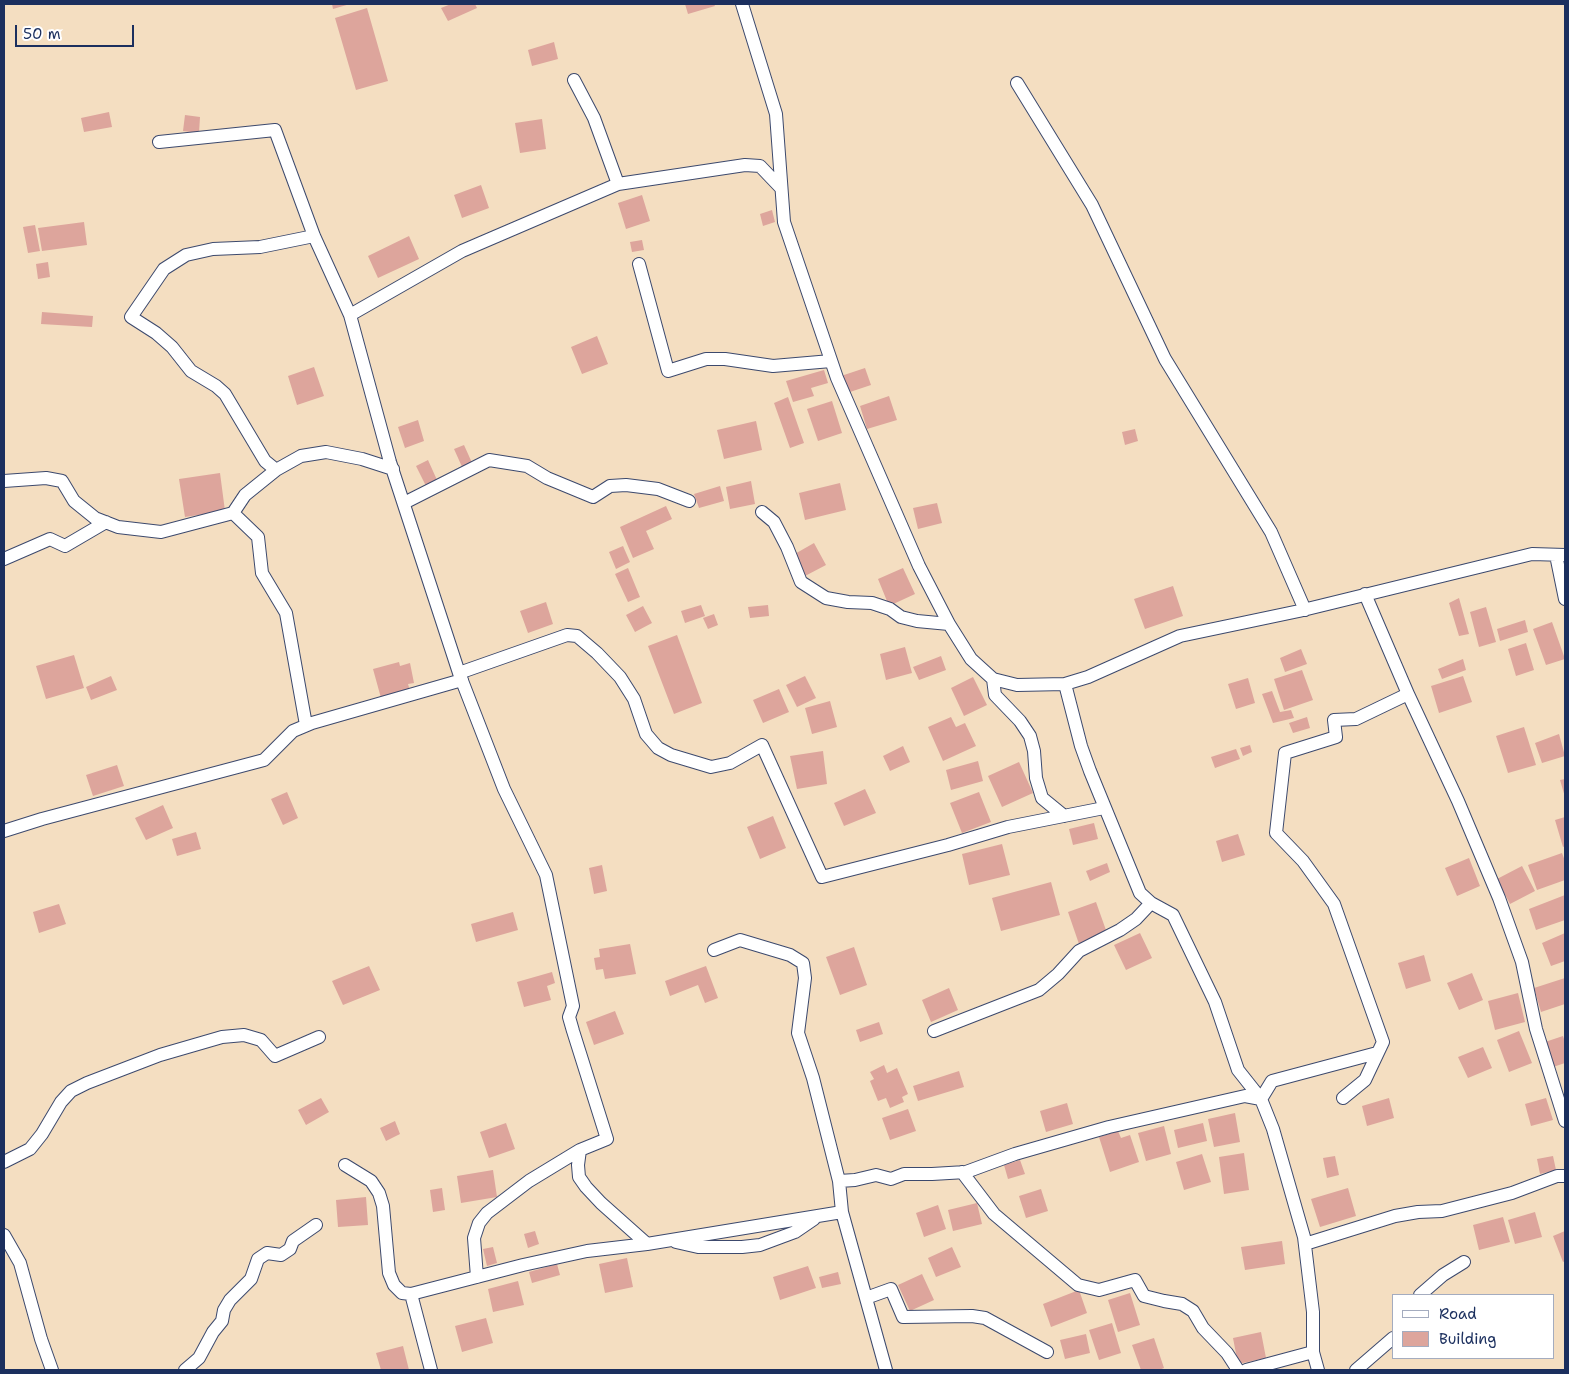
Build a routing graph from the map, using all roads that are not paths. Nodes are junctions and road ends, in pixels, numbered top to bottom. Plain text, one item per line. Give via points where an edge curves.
1 (742, 4) edge
2 (574, 80) dead end
3 (1017, 82) dead end
4 (158, 142) dead end
5 (618, 184) junction
6 (781, 188) junction
7 (314, 236) junction
8 (639, 264) dead end
9 (350, 316) junction
10 (831, 361) junction
11 (392, 469) junction
12 (276, 470) junction
13 (4, 481) edge
14 (689, 501) dead end
15 (404, 503) junction
16 (762, 512) dead end
17 (233, 513) junction
18 (106, 522) junction
19 (1561, 555) edge
20 (4, 559) edge
21 (1365, 594) junction
22 (1565, 599) edge
23 (1305, 610) junction
24 (949, 624) junction
25 (460, 676) junction
26 (993, 679) junction
27 (1065, 684) junction
28 (1408, 694) junction
29 (306, 725) junction
30 (1104, 808) junction
31 (1064, 816) junction
32 (4, 831) edge
33 (1151, 903) junction
34 (714, 950) dead end
35 (934, 1031) dead end
36 (319, 1038) dead end
37 (1377, 1053) junction
38 (1343, 1098) dead end
39 (1261, 1099) junction
40 (1565, 1121) edge
41 (580, 1150) junction
42 (4, 1162) edge
43 (345, 1165) dead end
44 (962, 1172) junction
45 (1565, 1176) edge
46 (838, 1181) junction
47 (842, 1212) junction
48 (818, 1216) junction
49 (316, 1225) dead end
50 (4, 1235) edge
51 (669, 1240) junction
52 (647, 1244) junction
53 (1305, 1244) junction
54 (1464, 1262) dead end
55 (477, 1277) junction
56 (411, 1294) junction
57 (1421, 1294) edge
58 (866, 1298) junction
59 (1392, 1339) edge
60 (1047, 1352) dead end
61 (1313, 1352) junction
62 (52, 1370) edge
63 (185, 1370) edge
64 (431, 1370) edge
65 (886, 1370) edge
66 (1238, 1370) edge
67 (1246, 1370) edge
68 (1318, 1370) edge
69 (1356, 1370) edge

1 - 6 street via 776,114
2 - 5 street via 594,118
3 - 23 street via 1092,205 1165,359 1271,532
4 - 7 street via 275,130
5 - 6 street via 745,165 760,166
5 - 9 street via 462,251
6 - 10 street via 784,222
7 - 9 street
7 - 12 street via 260,247 213,249 186,255 164,269 131,317 156,333 191,371 224,394 265,462
8 - 10 street via 668,370 706,359 773,366
9 - 11 street
10 - 24 street via 919,566
11 - 12 street via 326,452 301,456
11 - 15 street
12 - 17 street via 244,495
13 - 18 street via 62,480 74,501 94,518
14 - 15 street via 658,489 626,485 610,486 593,497 527,466 489,460
15 - 25 street
16 - 24 street via 774,522 801,582 826,598 872,603 901,617
17 - 18 street via 161,532 118,527
17 - 29 street via 258,537 262,573 286,613
18 - 20 street via 65,546 50,539
19 - 21 street via 1532,554
19 - 22 street
21 - 23 street
21 - 28 street
23 - 27 street via 1180,636
24 - 26 street via 971,658
25 - 29 street
25 - 31 street via 566,635 577,636 620,677 634,699 646,734 658,748 710,767 730,763 762,745 822,877 1008,827
25 - 41 street via 504,789 546,875 573,1006 571,1024 607,1138
26 - 27 street via 1016,685
26 - 31 street via 995,695 1030,736 1042,798
27 - 30 street via 1081,746
28 - 37 street via 1356,719 1334,720 1336,737 1285,753 1276,833 1303,861 1334,904 1383,1042
28 - 40 street via 1499,898 1522,962 1536,1029
29 - 32 street via 294,731 264,760
30 - 31 street
30 - 33 street via 1140,893
33 - 35 street via 1136,919 1080,951 1039,990
33 - 39 street via 1173,915 1215,1002 1238,1070
34 - 46 street via 740,940 790,955 803,963 805,978 798,1034 813,1078
36 - 42 street via 275,1056 261,1040 244,1035 222,1037 160,1055 96,1080 71,1091 30,1149
37 - 38 street via 1365,1080
37 - 39 street via 1272,1081
39 - 44 street via 1245,1096 1109,1127
39 - 53 street via 1273,1129
41 - 52 street via 579,1177 586,1187
41 - 55 street via 487,1213 474,1238
43 - 56 street via 371,1181 379,1193 389,1273 402,1293
44 - 46 street via 904,1174 891,1179 876,1175
44 - 66 street via 994,1214 1078,1286 1099,1290 1134,1280 1144,1296 1182,1304 1192,1311 1202,1328 1227,1353
45 - 53 street via 1442,1211 1395,1216
46 - 47 street
47 - 48 street
47 - 58 street
48 - 51 street
48 - 51 street via 795,1232 760,1245 698,1247
49 - 63 street via 293,1241 290,1249 282,1255 267,1252 258,1259 251,1279 230,1300 222,1321 199,1358
50 - 62 street via 20,1263
51 - 52 street
52 - 55 street via 587,1251
53 - 61 street via 1313,1312
54 - 57 street
55 - 56 street
56 - 64 street
58 - 60 street via 891,1289 903,1317 985,1318
58 - 65 street
59 - 69 street
61 - 67 street
61 - 68 street

